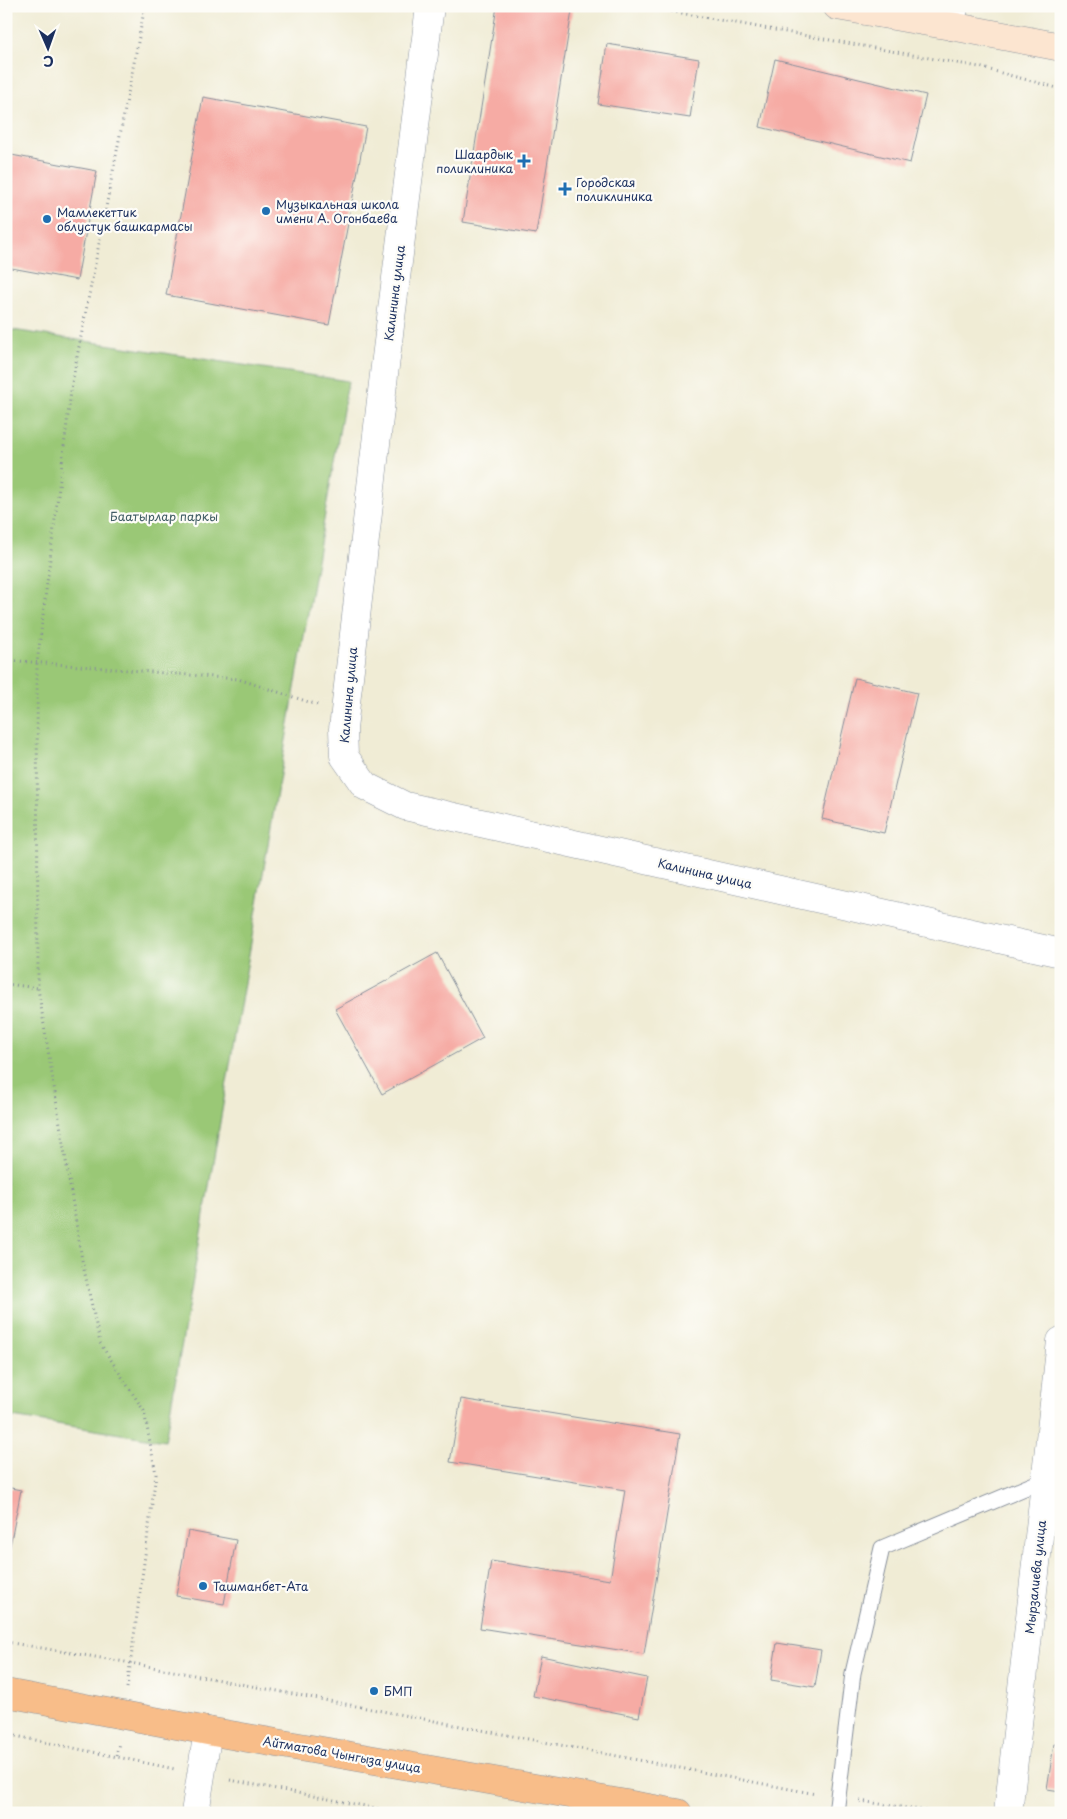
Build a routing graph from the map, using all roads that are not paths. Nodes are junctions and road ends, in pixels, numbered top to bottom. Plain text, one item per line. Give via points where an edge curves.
1 (430, 6) edge
2 (836, 6) edge
3 (952, 16) edge
4 (1061, 47) edge
5 (1061, 953) edge
6 (1061, 1341) edge
7 (1059, 1378) edge
8 (1046, 1479) junction
9 (6, 1693) edge
10 (208, 1731) junction
11 (837, 1805) edge
12 (195, 1813) edge
13 (678, 1813) edge
14 (1008, 1813) edge

1 - 5 street, Калинина улица via 343,729 344,756 365,786 405,806
2 - 3 street
3 - 4 street
6 - 7 street, Мырзалиева улица
7 - 8 street, Мырзалиева улица
8 - 11 lane via 882,1548 853,1673
8 - 14 street, Мырзалиева улица
9 - 10 highway, Айтматова Чынгыза улица
10 - 12 street
10 - 13 highway, Айтматова Чынгыза улица

